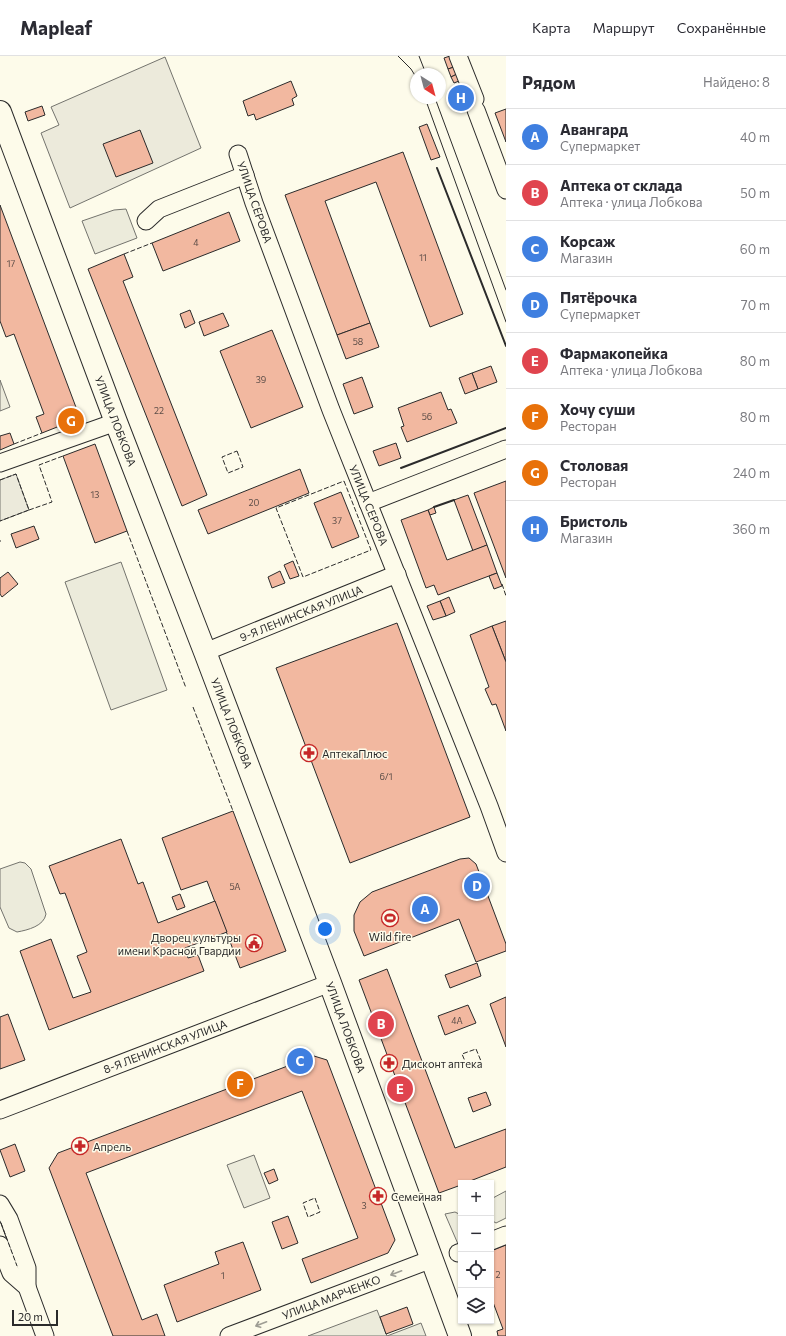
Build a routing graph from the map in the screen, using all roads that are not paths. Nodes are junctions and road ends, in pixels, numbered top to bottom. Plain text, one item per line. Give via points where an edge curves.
1 (458, 56) edge
2 (0, 112) edge
3 (238, 154) dead end
4 (245, 175) junction
5 (506, 190) edge
6 (146, 221) dead end
7 (116, 422) junction
8 (506, 449) edge
9 (0, 463) edge
10 (368, 504) junction
11 (397, 574) junction
12 (206, 652) junction
13 (506, 853) edge
14 (330, 983) junction
15 (0, 1110) edge
16 (0, 1204) edge
17 (506, 1235) edge
18 (494, 1240) edge
19 (0, 1245) edge
20 (432, 1259) junction
21 (26, 1287) junction
22 (46, 1336) edge
23 (229, 1336) edge
24 (460, 1336) edge

1 - 5 street
2 - 7 main road, УЛИЦА ЛОБКОВА
3 - 4 street, УЛИЦА СЕРОВА
4 - 6 street via 159,209
4 - 10 street, УЛИЦА СЕРОВА
7 - 9 street
7 - 12 main road, УЛИЦА ЛОБКОВА
8 - 10 street
10 - 11 street, УЛИЦА СЕРОВА
11 - 12 street, 9-Я ЛЕНИНСКАЯ УЛИЦА
11 - 13 street, УЛИЦА СЕРОВА
12 - 14 main road, УЛИЦА ЛОБКОВА
14 - 15 street, 8-Я ЛЕНИНСКАЯ УЛИЦА
14 - 20 main road, УЛИЦА ЛОБКОВА
16 - 21 street via 9,1219 27,1268
17 - 18 street
19 - 21 street via 10,1273
20 -> 23 street, УЛИЦА МАРЧЕНКО
20 - 24 main road, УЛИЦА ЛОБКОВА
21 - 22 street

